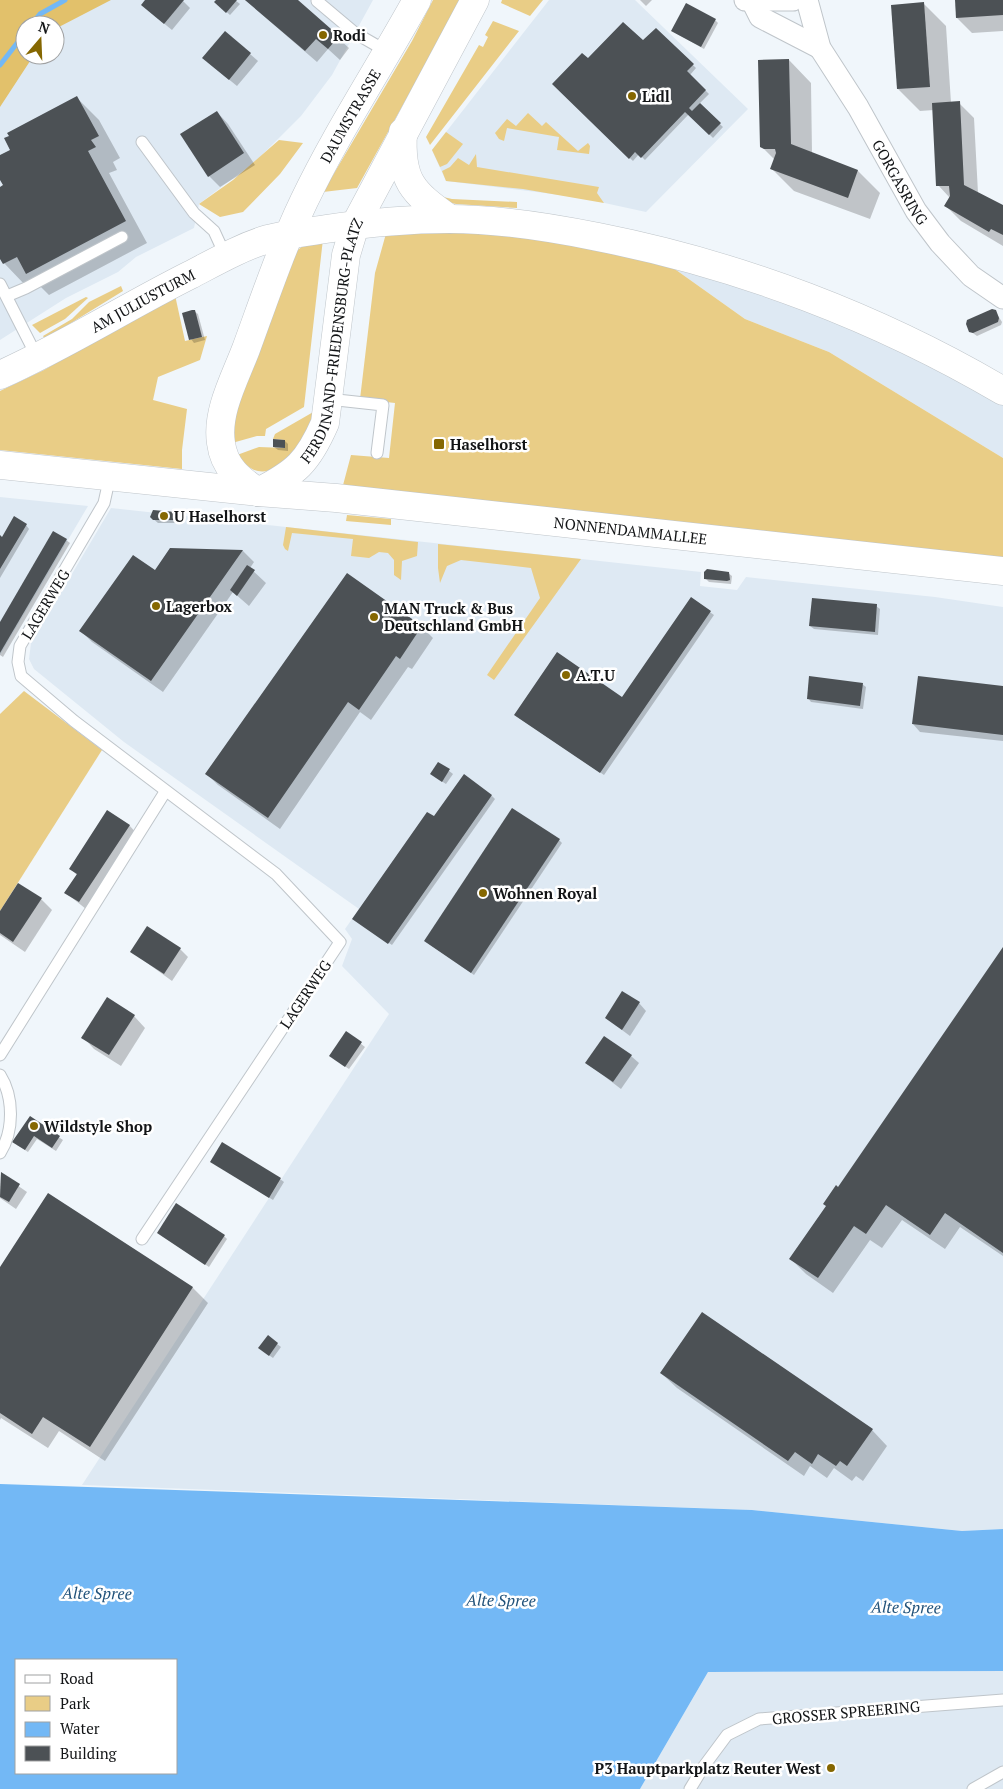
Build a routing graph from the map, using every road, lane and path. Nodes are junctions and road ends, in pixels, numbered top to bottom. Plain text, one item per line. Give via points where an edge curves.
1 (417, 0) edge
2 (475, 0) edge
3 (793, 0) edge
4 (807, 0) edge
5 (317, 1) dead end
6 (748, 1) edge
7 (820, 48) junction
8 (388, 52) junction
9 (403, 131) junction
10 (142, 142) dead end
11 (450, 219) junction
12 (355, 225) junction
13 (290, 235) junction
14 (122, 237) dead end
15 (226, 256) junction
16 (0, 284) edge
17 (7, 296) junction
18 (1003, 298) edge
19 (38, 358) junction
20 (0, 375) edge
21 (1003, 391) edge
22 (328, 400) junction
23 (377, 452) dead end
24 (0, 465) edge
25 (110, 476) junction
26 (258, 492) junction
27 (1003, 571) edge
28 (165, 792) junction
29 (0, 1055) edge
30 (0, 1075) edge
31 (0, 1153) edge
32 (142, 1239) dead end
33 (1003, 1700) edge
34 (1003, 1772) edge
35 (690, 1789) edge
36 (973, 1789) edge

1 - 8 main road, DAUMSTRASSE
2 - 9 main road
3 - 6 street
4 - 7 street, GORGASRING
5 - 8 lane via 355,33
6 - 7 street, GORGASRING via 760,17
7 - 18 street, GORGASRING via 858,107 916,211 971,276
8 - 13 main road, DAUMSTRASSE via 322,167
9 - 11 main road via 402,164 410,182 423,200
9 - 12 main road
10 - 15 lane via 194,213 214,231
11 - 12 main road
11 - 21 main road via 557,228 699,261 863,320 942,357
12 - 13 main road, FERDINAND-FRIEDENSBURG-PLATZ
12 - 22 main road, FERDINAND-FRIEDENSBURG-PLATZ via 346,254
13 - 15 main road, AM JULIUSTURM via 269,239
13 - 26 main road via 220,425 220,442 228,466 238,479
14 - 17 lane
15 - 19 main road, AM JULIUSTURM
16 - 17 lane
17 - 19 lane
19 - 20 main road, AM JULIUSTURM
22 - 23 lane via 383,405
22 - 26 main road, FERDINAND-FRIEDENSBURG-PLATZ via 325,423 314,449 296,470
24 - 25 main road
25 - 26 main road
25 - 28 lane, LAGERWEG via 104,503 20,646 18,662 21,676
26 - 27 main road, NONNENDAMMALLEE
28 - 29 lane
28 - 32 lane, LAGERWEG via 276,874 340,942
30 - 31 lane via 5,1083 11,1114 5,1145
33 - 35 lane, GROSSER SPREERING via 759,1719 727,1735
34 - 36 lane

